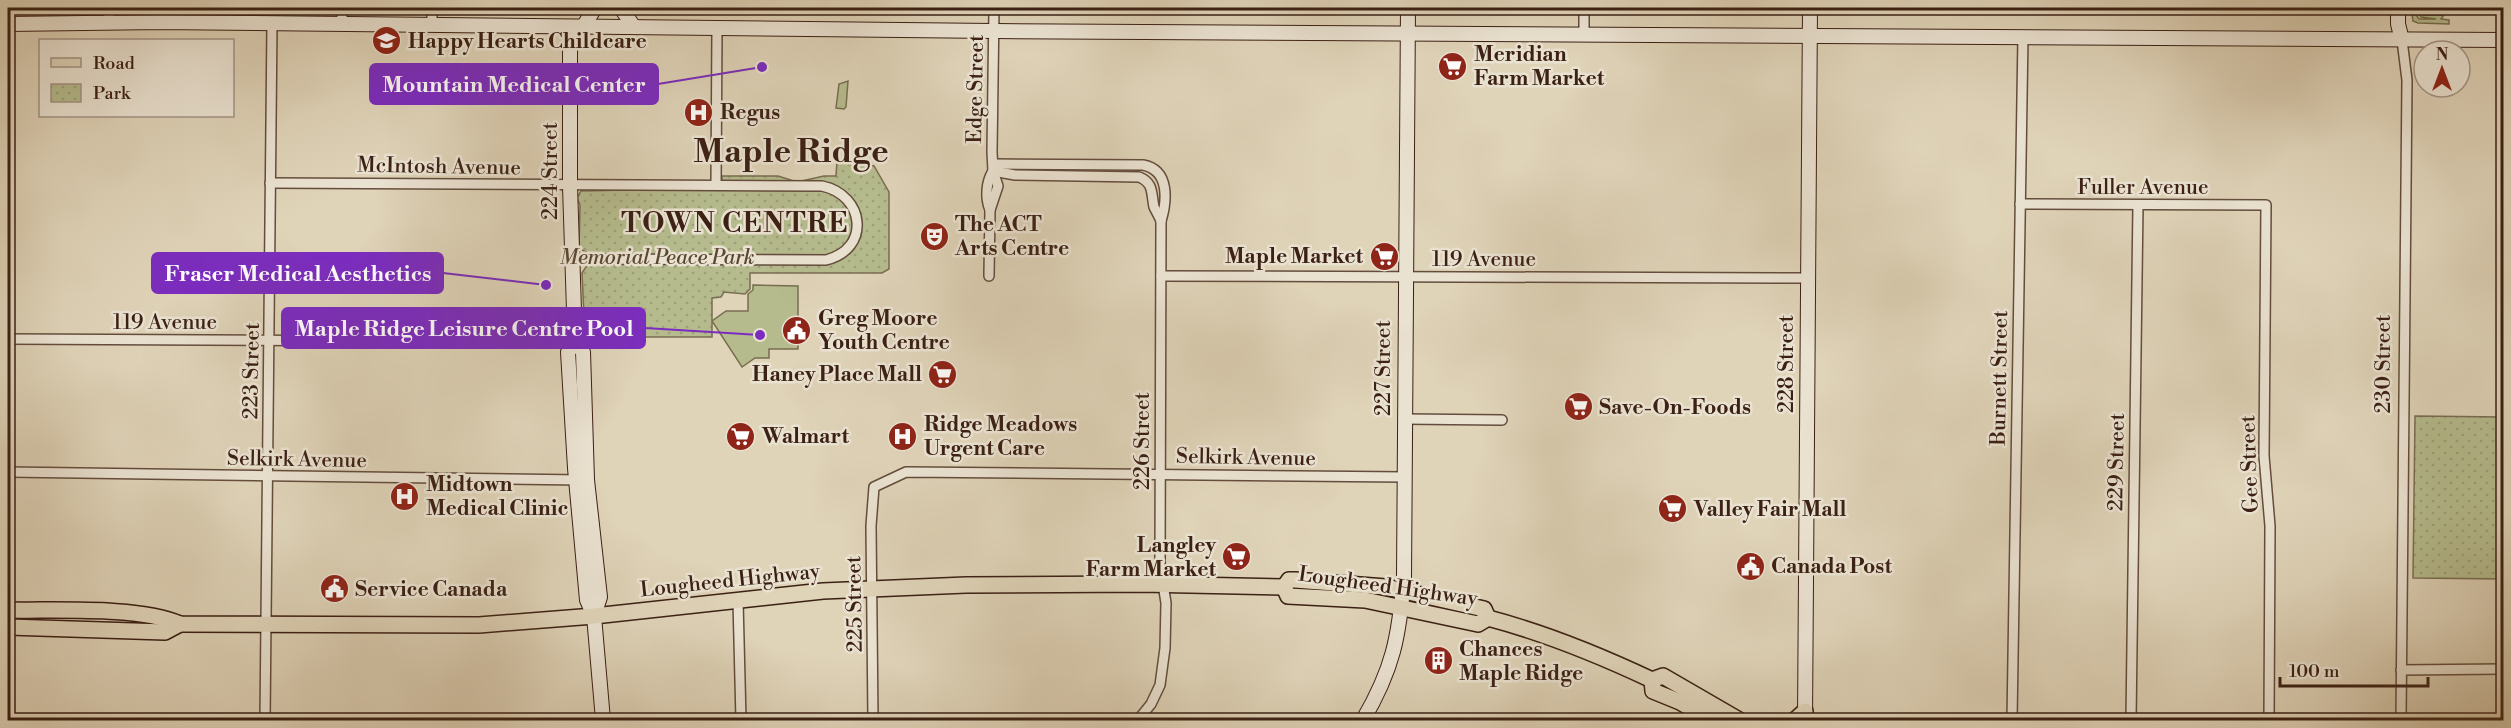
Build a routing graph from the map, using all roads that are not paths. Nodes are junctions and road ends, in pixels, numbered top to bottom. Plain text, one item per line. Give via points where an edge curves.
1 (109, 8) edge
2 (342, 8) edge
3 (432, 8) edge
4 (595, 8) edge
5 (621, 8) edge
6 (994, 8) edge
7 (1408, 8) edge
8 (1584, 8) edge
9 (1810, 8) edge
10 (2398, 8) edge
11 (109, 22) junction
12 (272, 23) junction
13 (8, 24) edge
14 (342, 24) junction
15 (432, 24) junction
16 (583, 26) junction
17 (634, 27) junction
18 (717, 28) junction
19 (994, 31) junction
20 (1408, 33) junction
21 (1584, 34) junction
22 (1810, 35) junction
23 (2023, 36) junction
24 (2402, 40) junction
25 (2504, 40) edge
26 (993, 168) junction
27 (270, 183) junction
28 (716, 185) junction
29 (570, 186) junction
30 (2020, 204) junction
31 (2138, 205) junction
32 (2265, 205) joint
33 (1161, 221) junction
34 (572, 259) junction
35 (989, 276) dead end
36 (1161, 276) junction
37 (1406, 278) junction
38 (1807, 279) junction
39 (8, 339) edge
40 (269, 340) junction
41 (575, 342) junction
42 (1404, 419) junction
43 (1502, 420) dead end
44 (8, 472) edge
45 (1160, 474) junction
46 (268, 476) junction
47 (1404, 477) junction
48 (581, 480) junction
49 (874, 486) joint
50 (1163, 585) junction
51 (872, 589) junction
52 (1402, 599) junction
53 (738, 601) junction
54 (8, 610) edge
55 (594, 616) junction
56 (180, 624) junction
57 (267, 625) junction
58 (8, 627) edge
59 (2504, 669) edge
60 (2401, 670) junction
61 (1652, 680) junction
62 (1802, 717) edge
63 (265, 720) edge
64 (603, 720) edge
65 (741, 720) edge
66 (873, 720) edge
67 (1138, 720) edge
68 (1363, 720) edge
69 (1711, 720) edge
70 (1739, 720) edge
71 (2012, 720) edge
72 (2131, 720) edge
73 (2269, 720) edge
74 (2401, 720) edge

1 - 11 street
2 - 14 street
3 - 15 street
4 - 16 main road, 224 Street
5 - 17 main road
6 - 19 street, Edge Street
7 - 20 main road, 227 Street
8 - 21 street
9 - 22 main road, 228 Street
10 - 24 main road, 230 Street
11 - 12 main road
11 - 13 main road
12 - 14 main road
12 - 27 street, 223 Street
14 - 15 main road
15 - 16 main road
16 - 17 main road
16 - 29 main road, 224 Street via 570,47
17 - 18 main road
18 - 19 main road
18 - 28 street
19 - 20 main road
19 - 26 street, Edge Street
20 - 21 main road
20 - 37 main road, 227 Street
21 - 22 main road
22 - 23 main road
22 - 38 main road, 228 Street
23 - 24 main road
23 - 30 street, Burnett Street
24 - 25 main road
24 - 60 street, 230 Street via 2407,80
26 - 33 street via 1016,175 1139,177 1152,188
26 - 33 street, 226 Street via 1143,165 1155,170 1165,186
26 - 35 street, Edge Street via 987,179
27 - 29 street, McIntosh Avenue
27 - 40 street, 223 Street
28 - 29 street, McIntosh Avenue
28 - 34 street, McIntosh Avenue via 829,188 854,207 857,233 844,250 823,260
29 - 34 main road, 224 Street
30 - 31 street, Fuller Avenue
30 - 71 street, Burnett Street
31 - 32 street, Fuller Avenue
31 - 72 street, 229 Street
32 - 73 street, Gee Street
33 - 36 street, 226 Street
34 - 41 main road, 224 Street
36 - 37 street, 119 Avenue
36 - 45 street, 226 Street
37 - 38 street, 119 Avenue
37 - 42 main road, 227 Street
38 - 62 main road, 228 Street
39 - 40 street, 119 Avenue
40 - 41 street, 119 Avenue
40 - 46 street, 223 Street
41 - 48 main road, 224 Street via 568,352
42 - 43 street
42 - 47 main road, 227 Street
44 - 46 street, Selkirk Avenue
45 - 47 street, Selkirk Avenue
45 - 49 street, Selkirk Avenue via 906,472
45 - 50 street, 226 Street
46 - 48 street, Selkirk Avenue
46 - 57 street, 223 Street
47 - 52 main road, 227 Street
48 - 55 main road, 224 Street via 588,600
49 - 51 street, 225 Street
50 - 51 main road, Lougheed Highway
50 - 52 main road, Lougheed Highway via 1284,587 1289,580 1295,580 1366,585
50 - 67 street, 226 Street via 1163,674 1154,699
51 - 53 main road, Lougheed Highway
51 - 66 street, 225 Street
52 - 61 main road, Lougheed Highway via 1484,609 1488,618 1574,645
52 - 68 main road, 227 Street via 1390,666
53 - 55 main road, Lougheed Highway
53 - 65 street
54 - 56 main road, Lougheed Highway via 108,612 165,617
55 - 57 main road, Lougheed Highway via 478,625
55 - 64 main road, 224 Street
56 - 57 main road, Lougheed Highway
56 - 58 main road, Lougheed Highway via 165,632
57 - 63 street, 223 Street
59 - 60 street
60 - 74 street, 230 Street
61 - 69 main road, Lougheed Highway via 1653,691
61 - 70 main road, Lougheed Highway via 1663,676

